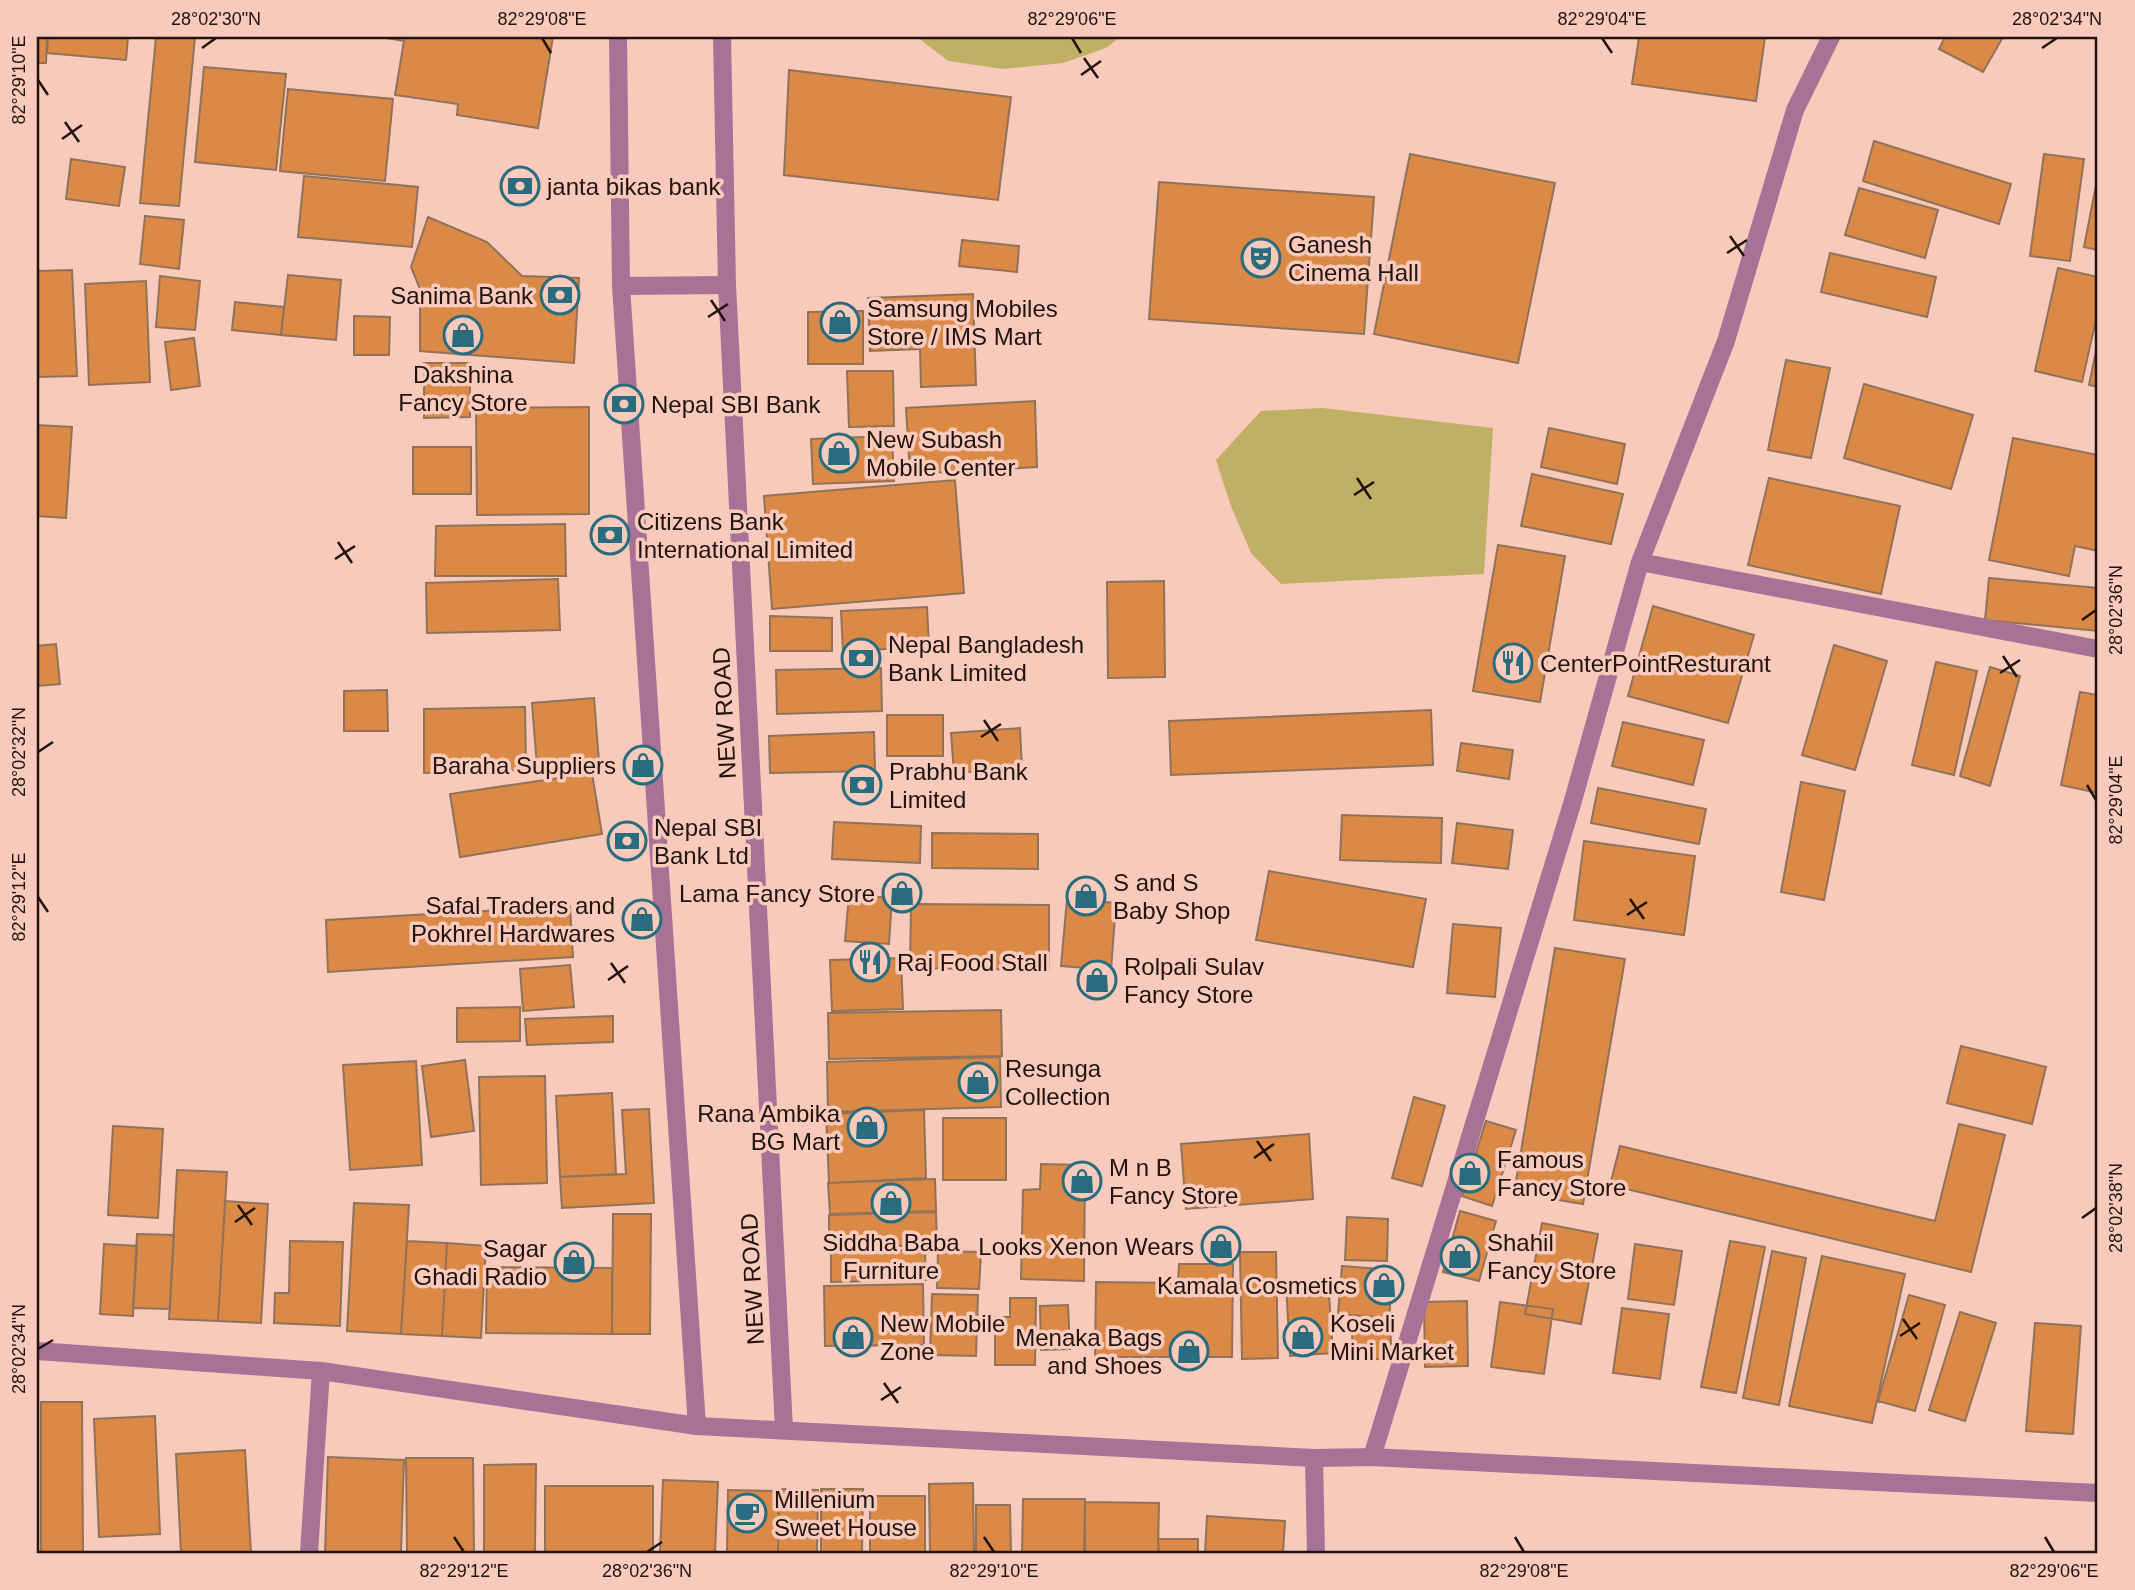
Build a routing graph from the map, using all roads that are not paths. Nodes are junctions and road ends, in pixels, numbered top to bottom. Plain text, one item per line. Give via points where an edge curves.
1 (618, 37) edge
2 (722, 37) edge
3 (1830, 37) edge
4 (727, 285) junction
5 (621, 286) junction
6 (1640, 562) junction
7 (2098, 649) edge
8 (37, 1351) edge
9 (321, 1371) junction
10 (696, 1426) junction
11 (785, 1429) junction
12 (1372, 1457) junction
13 (1314, 1458) junction
14 (2098, 1493) edge
15 (309, 1553) edge
16 (1316, 1553) edge

1 - 5 street
2 - 4 street, NEW ROAD
3 - 6 street via 1795,110 1726,341
4 - 5 street
4 - 11 street, NEW ROAD
5 - 10 street
6 - 7 street
6 - 12 street via 1572,804
8 - 9 street
9 - 10 street
9 - 15 street
10 - 11 street
11 - 13 street
12 - 13 street
12 - 14 street
13 - 16 street

